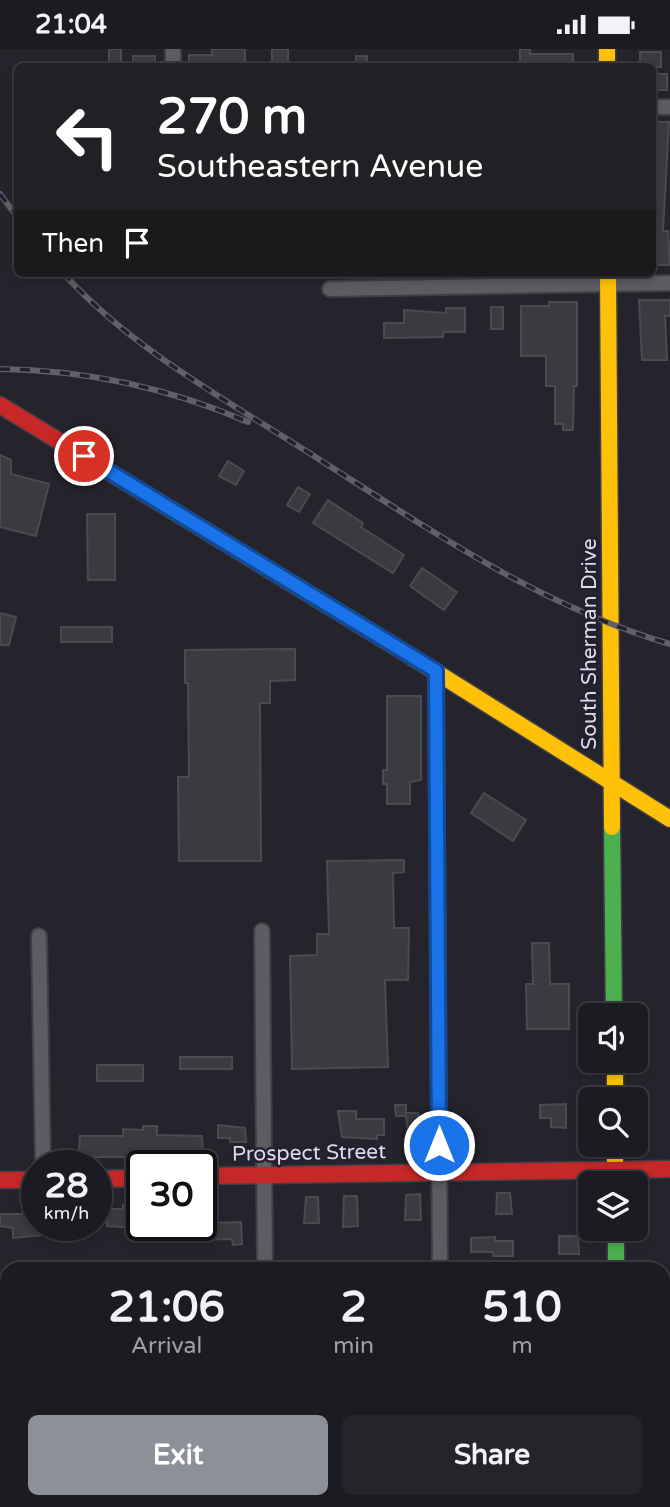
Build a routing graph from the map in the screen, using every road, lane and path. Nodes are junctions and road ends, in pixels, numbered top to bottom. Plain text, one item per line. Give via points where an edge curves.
1 (608, 278) edge
2 (670, 283) edge
3 (331, 289) dead end
4 (0, 405) edge
5 (436, 671) junction
6 (611, 780) junction
7 (670, 819) edge
8 (262, 931) dead end
9 (39, 936) dead end
10 (614, 1003) edge
11 (43, 1150) edge
12 (670, 1168) edge
13 (648, 1171) edge
14 (439, 1172) junction
15 (264, 1175) junction
16 (578, 1175) edge
17 (217, 1176) edge
18 (0, 1180) edge
19 (21, 1180) edge
20 (615, 1241) edge
21 (265, 1262) edge
22 (440, 1262) edge
23 (616, 1262) edge

1 - 2 street
1 - 3 street
1 - 6 main road, South Sherman Drive
4 - 5 main road
5 - 6 main road
5 - 14 street
6 - 7 main road
6 - 10 main road, South Sherman Drive
8 - 15 street
9 - 11 street
12 - 13 main road, Prospect Street
14 - 15 main road, Prospect Street
14 - 16 main road, Prospect Street
14 - 22 street
15 - 17 main road, Prospect Street
15 - 21 street
18 - 19 main road
20 - 23 main road

